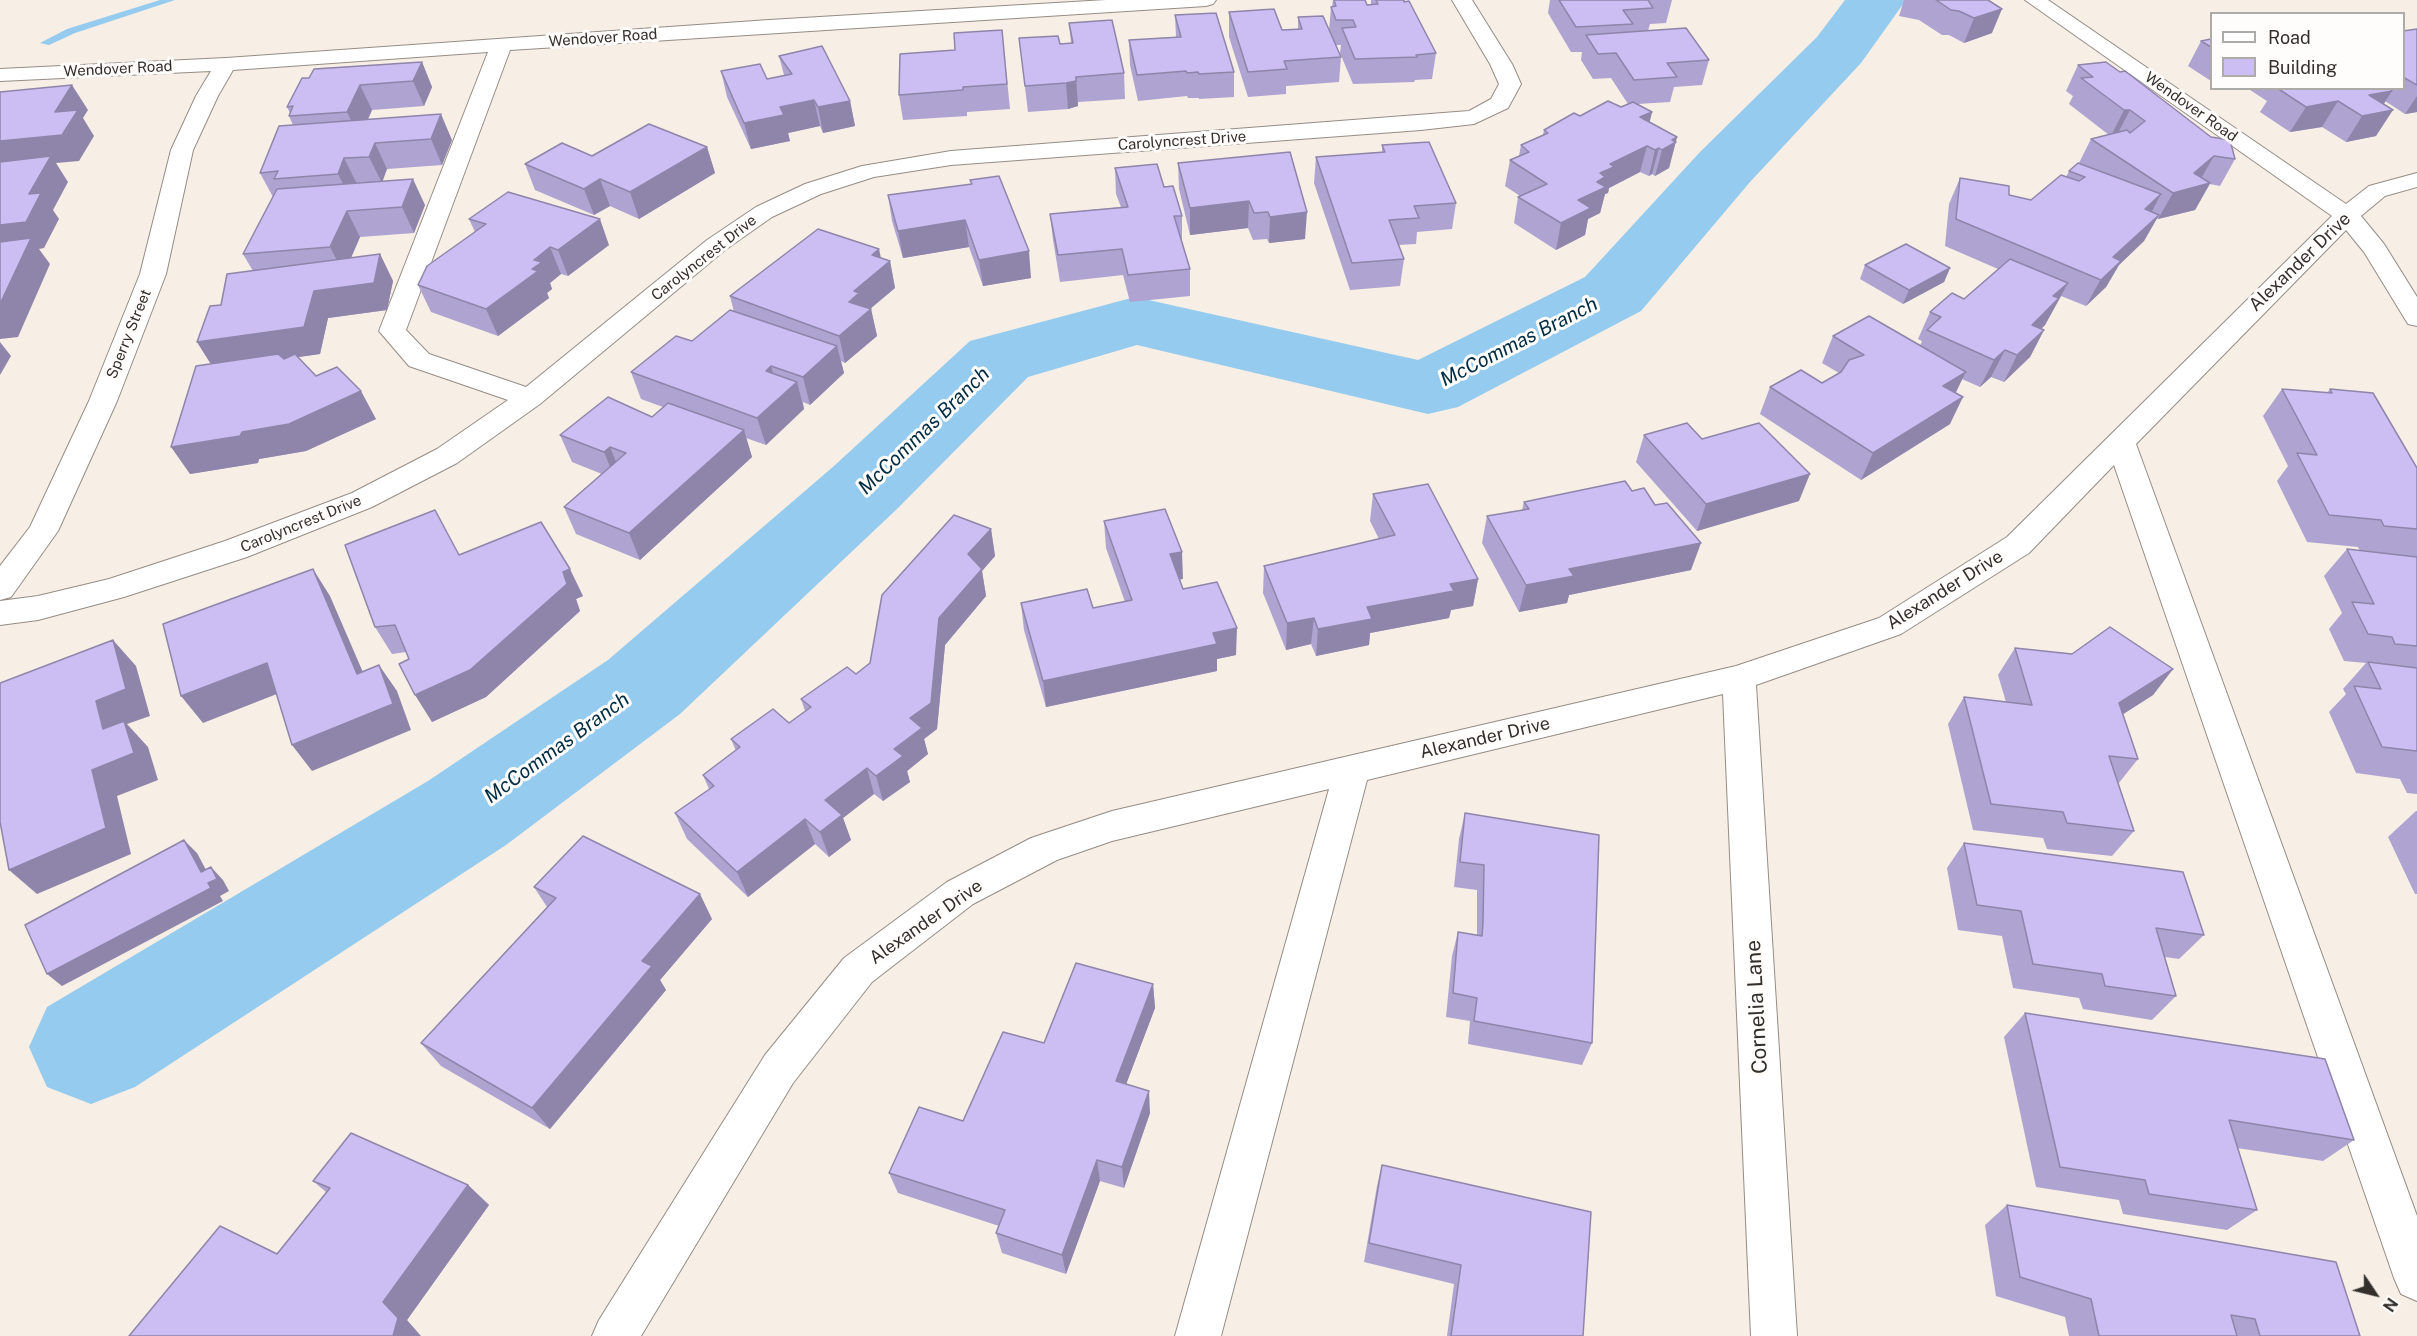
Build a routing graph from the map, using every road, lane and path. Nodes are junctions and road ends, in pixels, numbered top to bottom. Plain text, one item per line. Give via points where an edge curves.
1 (1206, 0) edge
2 (1462, 0) edge
3 (2035, 0) edge
4 (501, 45) junction
5 (226, 64) junction
6 (0, 75) edge
7 (2417, 180) edge
8 (2347, 215) junction
9 (2417, 318) edge
10 (530, 398) junction
11 (2120, 440) junction
12 (0, 589) edge
13 (0, 613) edge
14 (1739, 678) junction
15 (1352, 769) junction
16 (2417, 1278) edge
17 (615, 1336) edge
18 (1198, 1336) edge
19 (1774, 1336) edge

1 - 4 street, Wendover Road
2 - 10 street, Carolyncrest Drive via 1510,84 1500,103 1474,117 951,158 870,171 813,189 764,212 716,245
3 - 8 street, Wendover Road
4 - 5 street, Wendover Road
4 - 10 street via 392,331 419,360
5 - 6 street, Wendover Road
5 - 12 street, Sperry Street via 182,150 153,274 103,401 44,531
7 - 8 street, Alexander Drive via 2377,190
8 - 9 street, Wendover Road via 2375,249
8 - 11 street, Alexander Drive
10 - 13 street, Carolyncrest Drive via 447,456 362,500 236,549 113,589 38,608
11 - 14 street, Alexander Drive via 2018,544 1890,626
11 - 16 street
14 - 15 street, Alexander Drive
14 - 19 street, Cornelia Lane
15 - 17 street, Alexander Drive via 1112,826 1044,849 960,893 858,970 779,1069
15 - 18 street

